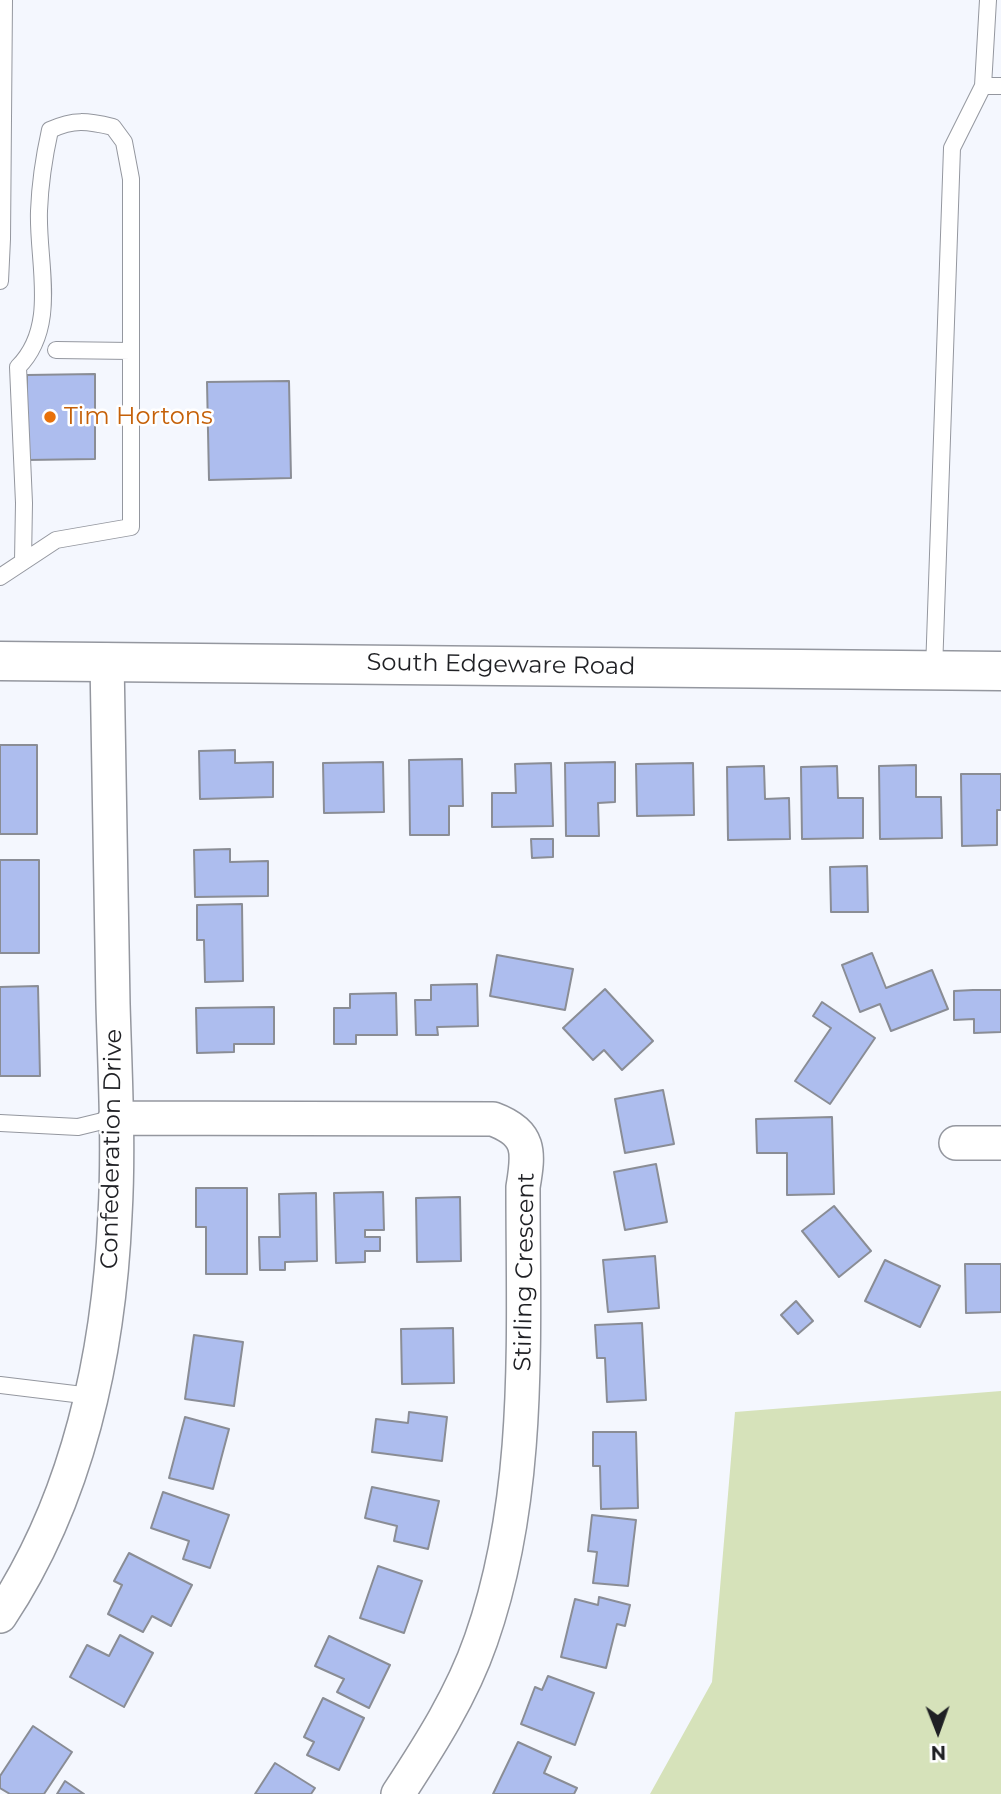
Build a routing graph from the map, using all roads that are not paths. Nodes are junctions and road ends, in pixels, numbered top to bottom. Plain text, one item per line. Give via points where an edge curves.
1 (4, 0) edge
2 (988, 0) edge
3 (2, 57) edge
4 (984, 86) junction
5 (1001, 86) edge
6 (0, 270) edge
7 (56, 350) dead end
8 (131, 351) junction
9 (23, 561) junction
10 (0, 573) edge
11 (107, 660) junction
12 (0, 661) edge
13 (934, 670) junction
14 (1001, 671) edge
15 (115, 1118) junction
16 (0, 1123) edge
17 (956, 1143) dead end
18 (1001, 1143) edge
19 (0, 1385) edge
20 (91, 1396) junction
21 (0, 1616) edge
22 (398, 1794) edge

1 - 3 lane
2 - 4 lane
3 - 6 lane
4 - 5 lane
4 - 13 lane via 952,148
7 - 8 lane
8 - 9 lane via 131,527 56,540
8 - 9 lane via 131,179 124,142 113,127 67,122 50,130 44,156 39,212 43,312 28,357 18,367
9 - 10 lane
11 - 12 main road, South Edgeware Road
11 - 13 main road, South Edgeware Road
11 - 15 street, Confederation Drive
13 - 14 main road, South Edgeware Road
15 - 16 lane via 78,1128
15 - 20 street, Confederation Drive via 116,1214 107,1310
15 - 22 street, Stirling Crescent via 493,1119 517,1131 525,1145 522,1420 514,1508 481,1642 452,1707
17 - 18 street
19 - 20 lane
20 - 21 street, Confederation Drive via 35,1557

